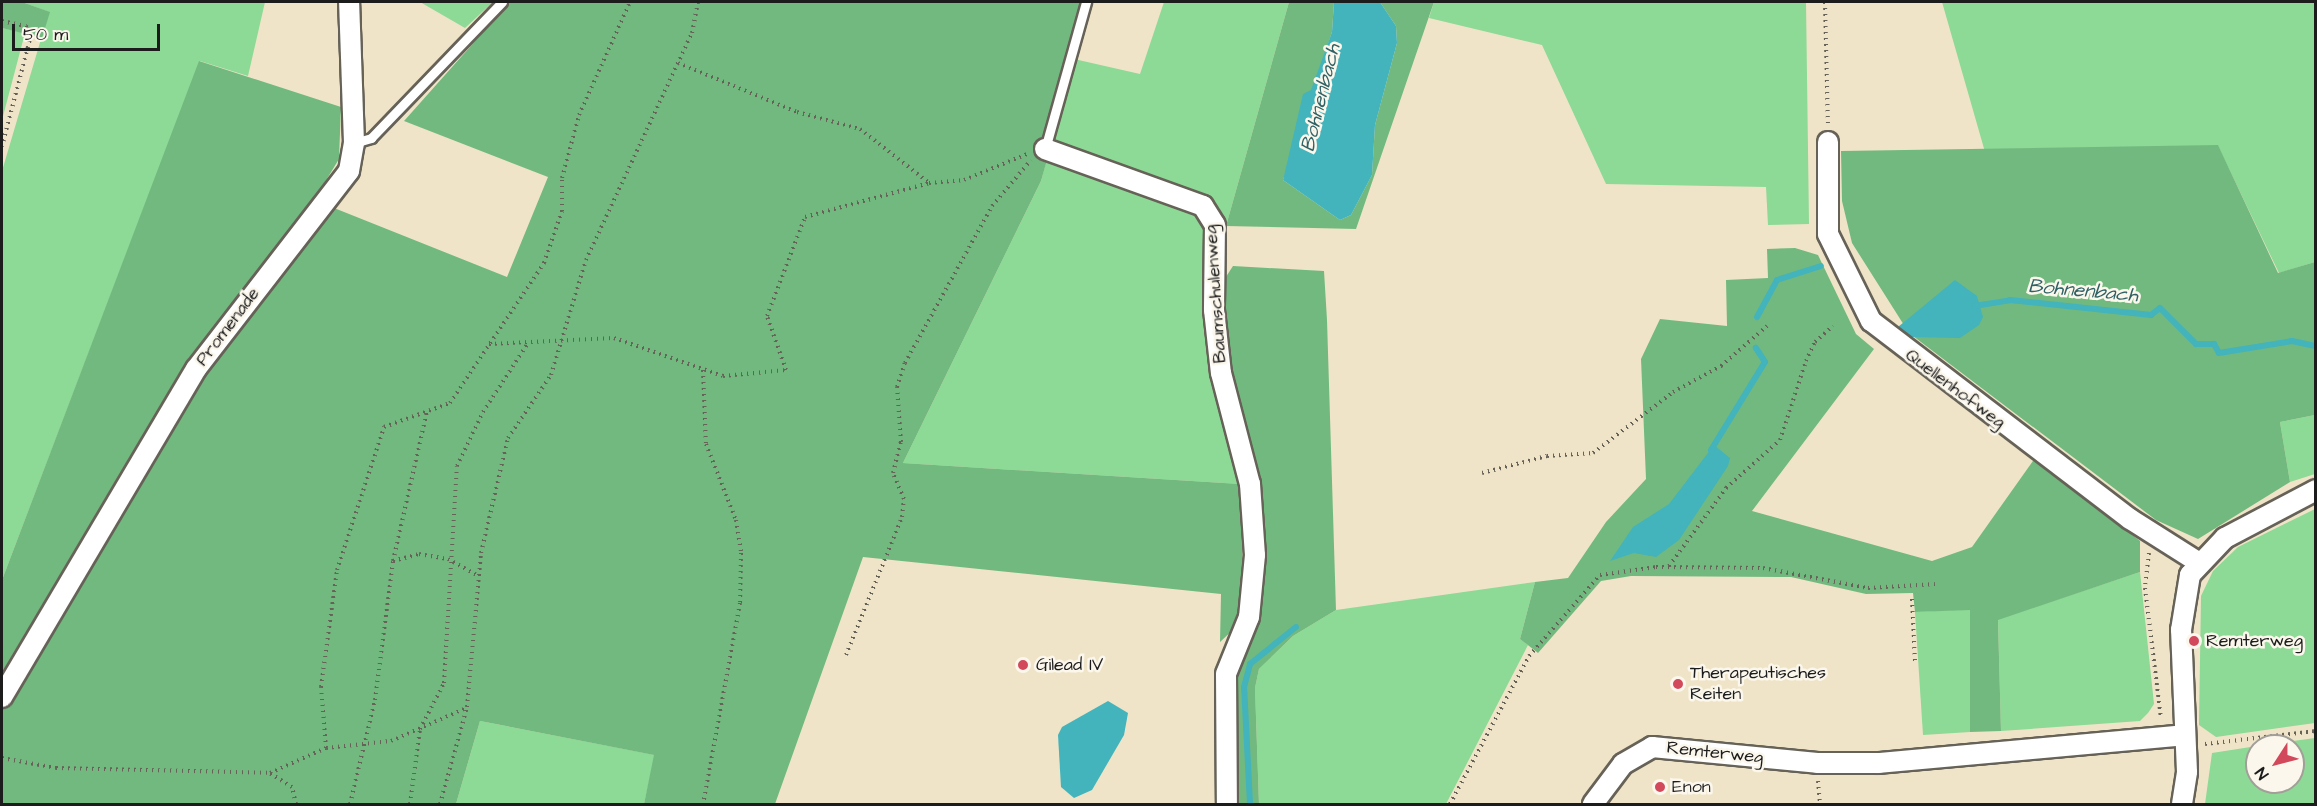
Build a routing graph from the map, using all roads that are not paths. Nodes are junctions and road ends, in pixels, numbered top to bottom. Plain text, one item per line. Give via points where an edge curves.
1 (349, 2) edge
2 (502, 2) edge
3 (1086, 2) edge
4 (1828, 142) road end
5 (354, 143) junction
6 (1046, 149) joint
7 (2316, 490) edge
8 (2198, 562) junction
9 (2, 697) edge
10 (2176, 736) junction
11 (1227, 804) edge
12 (1593, 804) edge
13 (2182, 804) edge

1 - 5 street, Promenade
2 - 5 lane via 371,138
3 - 6 lane
4 - 8 street, Quellenhofweg via 1828,234 1870,321 2157,537
5 - 9 street, Promenade via 349,171 196,369
6 - 11 street, Baumschulenweg via 1203,206 1215,225 1217,341 1250,484 1254,555 1249,617 1226,674
7 - 8 street via 2260,515
8 - 10 street via 2184,592
10 - 12 street, Remterweg via 1831,764 1652,747 1623,764
10 - 13 street

